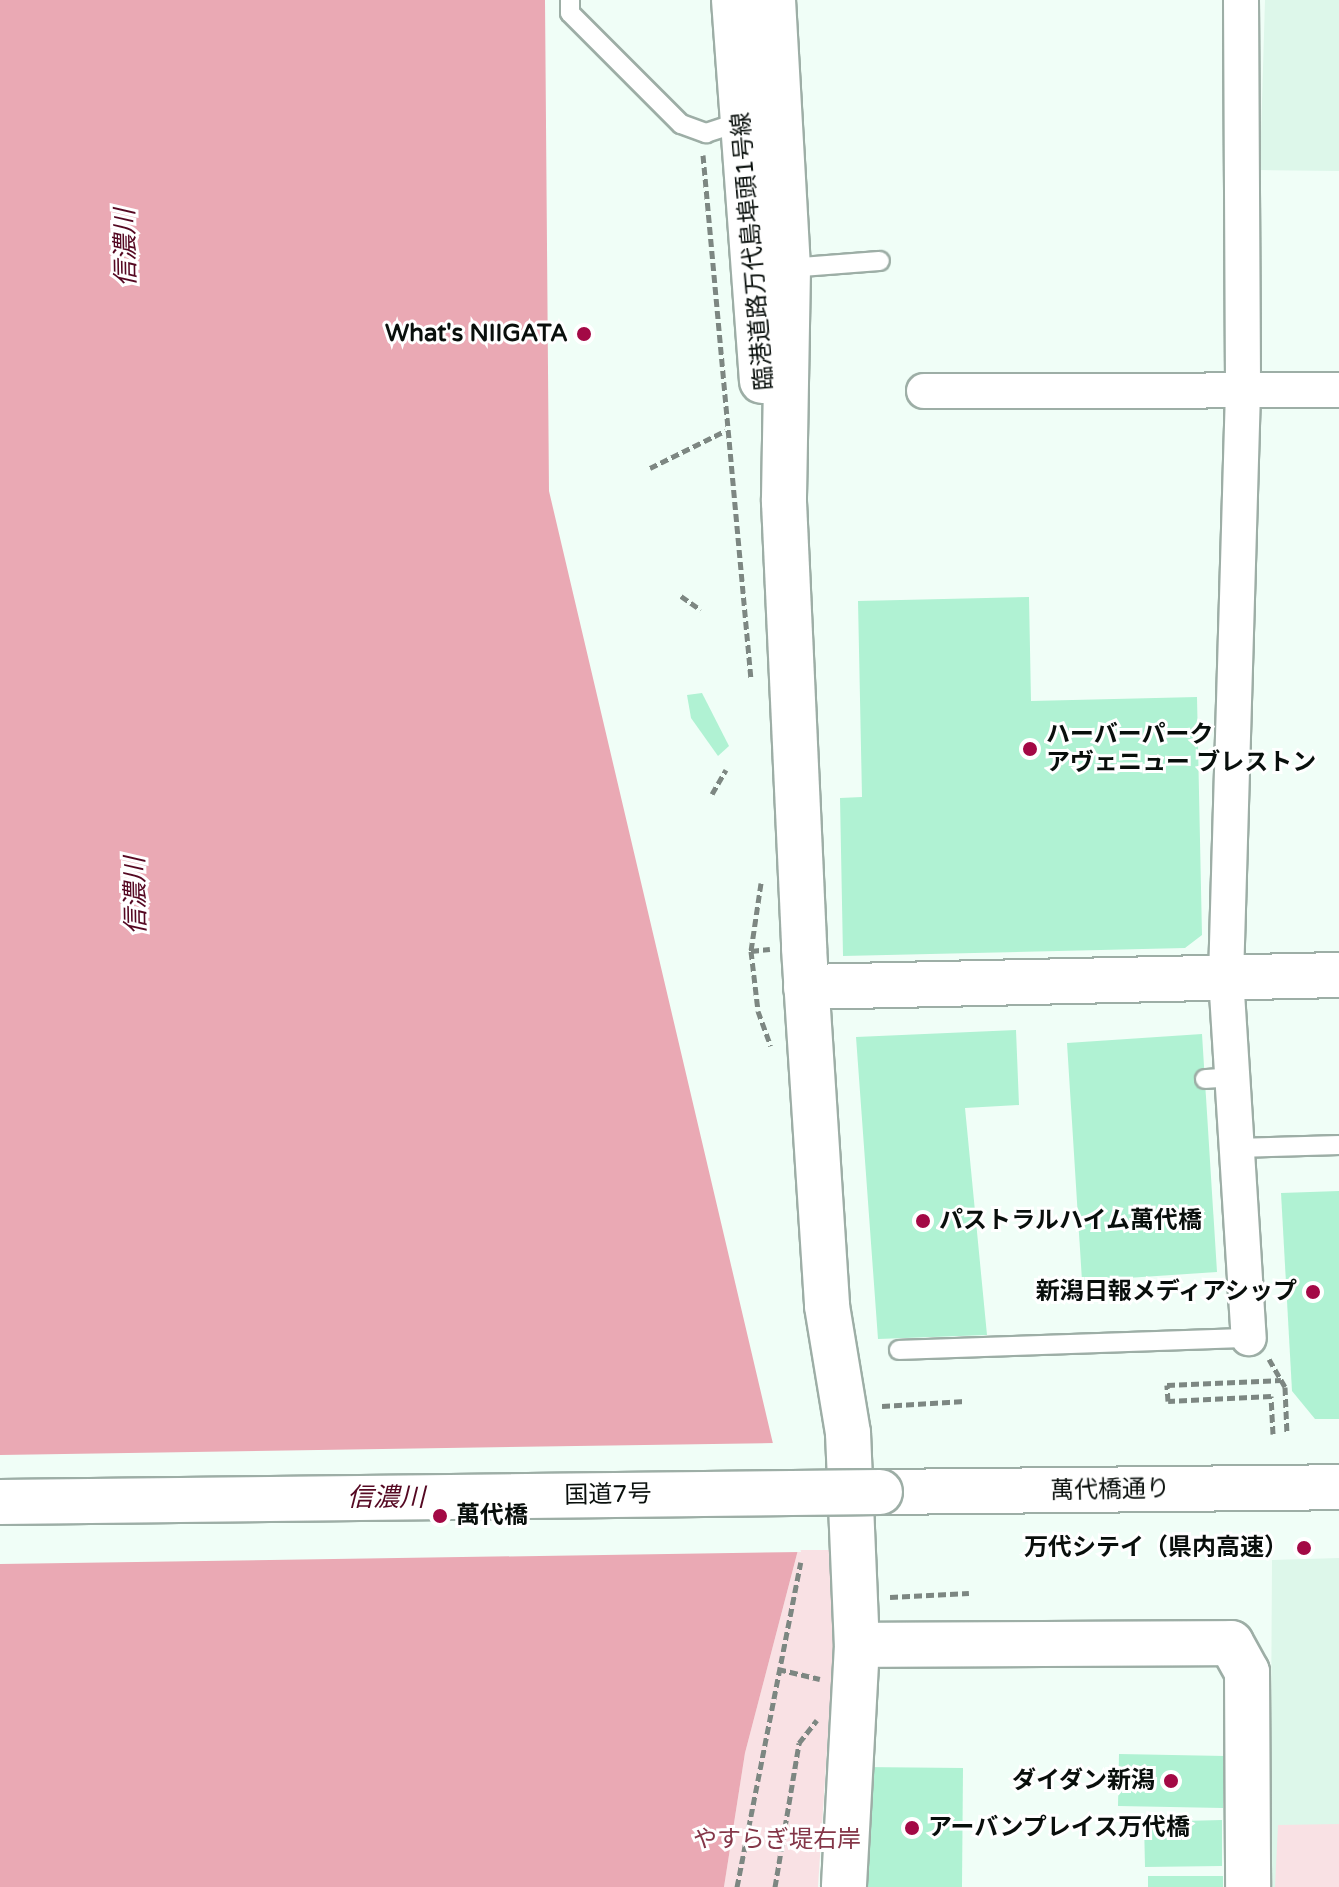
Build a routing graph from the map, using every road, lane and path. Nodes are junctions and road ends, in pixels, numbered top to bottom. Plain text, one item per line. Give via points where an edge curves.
1 (570, 0) edge
2 (734, 0) edge
3 (773, 0) edge
4 (1241, 0) edge
5 (723, 128) junction
6 (880, 261) dead end
7 (788, 268) junction
8 (1339, 390) edge
9 (924, 391) dead end
10 (1243, 391) junction
11 (725, 431) junction
12 (650, 468) dead end
13 (784, 502) junction
14 (681, 596) dead end
15 (701, 610) dead end
16 (753, 695) dead end
17 (726, 770) dead end
18 (712, 794) dead end
19 (762, 878) dead end
20 (774, 949) dead end
21 (751, 951) junction
22 (1339, 975) edge
23 (1226, 977) junction
24 (806, 987) junction
25 (774, 1052) dead end
26 (1339, 1145) edge
27 (1237, 1148) junction
28 (1249, 1338) joint
29 (899, 1350) dead end
30 (1281, 1380) dead end
31 (1285, 1387) dead end
32 (965, 1401) dead end
33 (873, 1407) dead end
34 (1273, 1434) dead end
35 (1287, 1434) dead end
36 (1339, 1487) edge
37 (880, 1492) joint
38 (0, 1502) edge
39 (801, 1562) dead end
40 (969, 1593) dead end
41 (885, 1598) dead end
42 (857, 1645) junction
43 (778, 1669) junction
44 (819, 1679) dead end
45 (820, 1717) dead end
46 (737, 1887) edge
47 (775, 1887) edge
48 (844, 1887) edge
49 (1248, 1887) edge

1 - 5 lane via 570,13 681,124
2 - 5 main road, 臨港道路万代島埠頭1号線
3 - 7 main road, 臨港道路万代島埠頭1号線
4 - 10 street
5 - 11 path via 700,182
5 - 13 main road, 臨港道路万代島埠頭1号線
6 - 7 lane
7 - 13 main road, 臨港道路万代島埠頭1号線
8 - 10 street
9 - 10 street
10 - 23 street
11 - 12 path
11 - 16 path
13 - 24 main road, 臨港道路万代島埠頭1号線
14 - 15 path
17 - 18 path
19 - 21 path
20 - 21 path
21 - 25 path via 758,1011
22 - 23 main road
23 - 24 main road
23 - 27 street via 1219,1078
24 - 42 main road, 臨港道路万代島埠頭1号線 via 827,1306 848,1433
26 - 27 lane
27 - 28 street
28 - 29 lane
30 - 34 path via 1167,1385 1168,1401 1271,1396
31 - 35 path
32 - 33 path
36 - 37 main road, 萬代橋通り
37 - 38 main road, 国道7号, bridge
39 - 43 path
40 - 41 path
42 - 48 main road, 臨港道路万代島埠頭1号線
42 - 49 main road via 1231,1643 1247,1672
43 - 44 path
43 - 46 path
45 - 47 path via 799,1743

